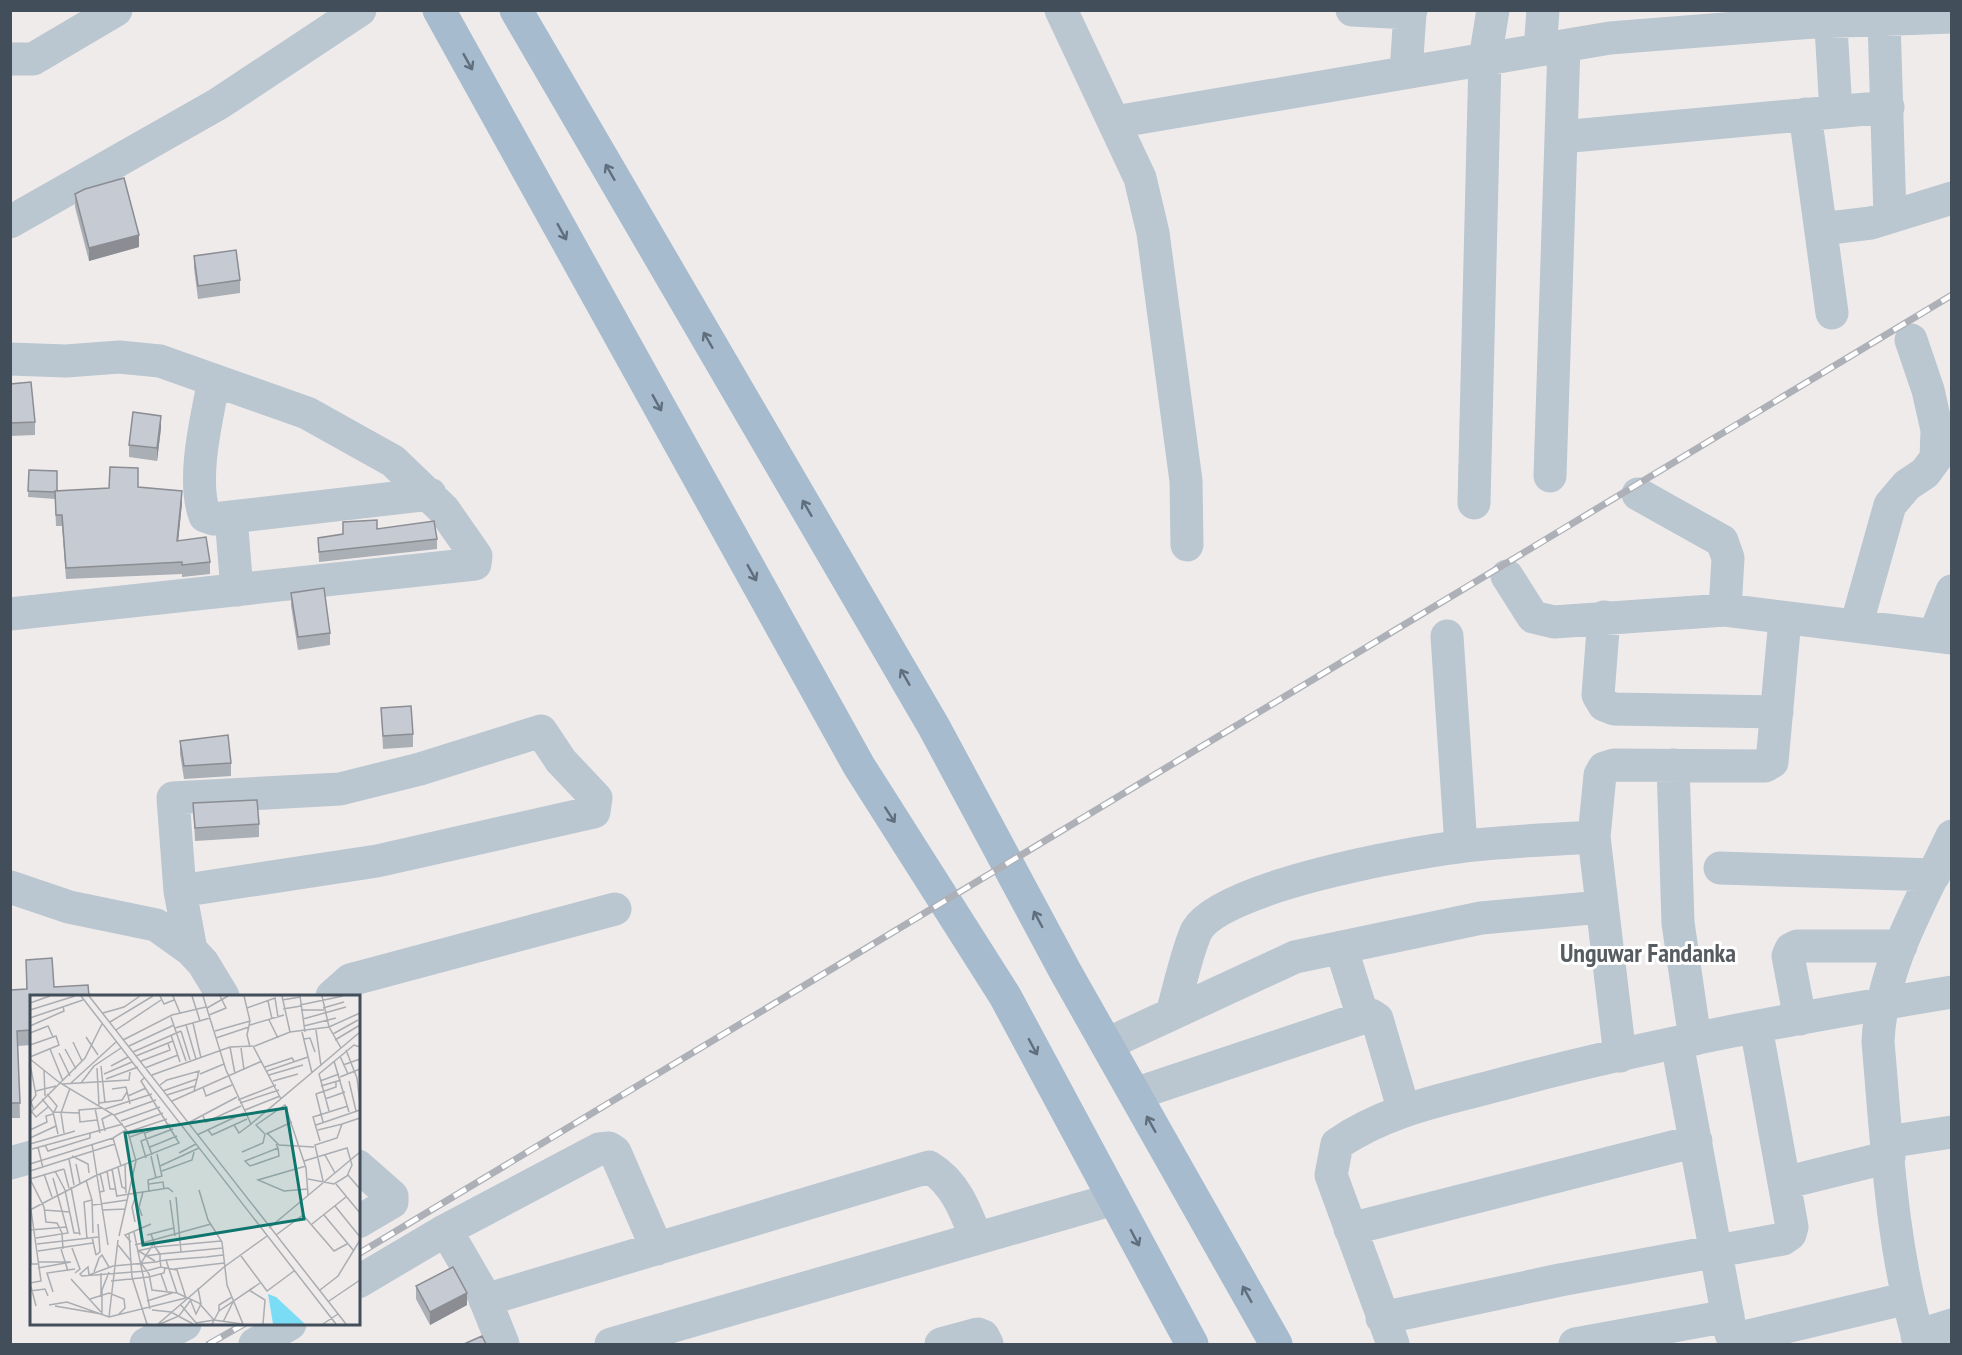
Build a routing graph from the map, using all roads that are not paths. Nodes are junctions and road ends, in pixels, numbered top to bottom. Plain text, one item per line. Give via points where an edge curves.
1 (116, 10) edge
2 (360, 10) edge
3 (439, 10) edge
4 (516, 10) edge
5 (1061, 10) edge
6 (1352, 10) edge
7 (1493, 10) edge
8 (1543, 10) edge
9 (1411, 12) edge
10 (1831, 16) edge
11 (1952, 17) edge
12 (1884, 20) junction
13 (1552, 48) junction
14 (10, 59) edge
15 (1485, 59) junction
16 (1406, 72) junction
17 (1888, 107) junction
18 (1820, 113) junction
19 (1115, 122) junction
20 (1561, 137) junction
21 (1952, 198) edge
22 (1890, 217) junction
23 (10, 222) edge
24 (1821, 229) junction
25 (1832, 313) dead end
26 (1911, 340) dead end
27 (10, 359) edge
28 (214, 380) junction
29 (1550, 476) dead end
30 (430, 494) junction
31 (1638, 494) dead end
32 (1474, 503) dead end
33 (231, 517) junction
34 (1187, 545) dead end
35 (1507, 576) dead end
36 (237, 590) junction
37 (1952, 591) edge
38 (1725, 610) junction
39 (10, 614) edge
40 (1604, 617) junction
41 (1785, 619) junction
42 (1856, 626) junction
43 (1447, 636) dead end
44 (1943, 637) edge
45 (1777, 712) junction
46 (1673, 765) junction
47 (1952, 836) edge
48 (1594, 837) junction
49 (1461, 846) junction
50 (1720, 868) dead end
51 (1934, 875) junction
52 (10, 887) edge
53 (180, 891) junction
54 (1601, 907) junction
55 (615, 909) dead end
56 (1341, 946) junction
57 (1901, 946) junction
58 (191, 950) junction
59 (1952, 992) edge
60 (222, 995) edge
61 (333, 995) edge
62 (1881, 1004) junction
63 (1172, 1013) junction
64 (1363, 1017) junction
65 (1800, 1019) junction
66 (1756, 1027) junction
67 (1686, 1041) junction
68 (1107, 1044) junction
69 (1620, 1056) junction
70 (1135, 1094) junction
71 (1404, 1111) junction
72 (1952, 1132) edge
73 (1696, 1141) junction
74 (1888, 1150) junction
75 (30, 1158) edge
76 (10, 1163) edge
77 (360, 1168) edge
78 (1784, 1183) junction
79 (1114, 1198) junction
80 (360, 1221) edge
81 (1350, 1229) junction
82 (446, 1230) junction
83 (976, 1238) junction
84 (657, 1248) junction
85 (1716, 1253) junction
86 (360, 1281) edge
87 (1908, 1298) junction
88 (485, 1300) junction
89 (1728, 1316) junction
90 (182, 1325) edge
91 (287, 1325) edge
92 (1952, 1325) edge
93 (1388, 1331) edge
94 (1919, 1340) edge
95 (146, 1344) edge
96 (255, 1344) edge
97 (503, 1344) edge
98 (611, 1344) edge
99 (941, 1344) edge
100 (987, 1344) edge
101 (1192, 1344) edge
102 (1276, 1344) edge
103 (1575, 1344) edge

1 - 14 street via 33,59
2 - 23 street via 218,104
3 -> 79 main road via 859,766 1005,996
68 -> 4 main road via 934,727
5 - 19 street
6 - 9 street
7 - 15 street
8 - 13 street
9 - 16 street
10 - 12 street
10 - 13 street via 1610,38
10 - 18 street
11 - 12 street
12 - 17 street
13 - 15 street
13 - 20 street
15 - 16 street
15 - 32 street
16 - 19 street
17 - 18 street
17 - 22 street
18 - 20 street
18 - 24 street
19 - 34 street via 1140,178 1152,233 1186,481
20 - 29 street
21 - 22 street
22 - 24 street
24 - 25 street
26 - 42 street via 1937,430 1936,458 1890,505
27 - 28 street via 160,360
28 - 30 street via 307,412 393,461
28 - 33 street via 201,446 201,505 205,516
30 - 33 street
30 - 36 street via 473,550 475,564
31 - 38 street via 1722,541 1728,558
33 - 36 street
35 - 40 street via 1533,617 1554,621
36 - 39 street
37 - 44 street
38 - 40 street
38 - 41 street
40 - 45 street via 1598,695 1604,705 1614,709
41 - 42 street
41 - 45 street
42 - 44 street
43 - 49 street
45 - 46 street via 1772,762 1765,766
46 - 48 street via 1604,768
46 - 67 street
47 - 51 street
48 - 49 street
48 - 54 street
49 - 63 street via 1408,853 1277,886 1220,909 1197,929
50 - 51 street
51 - 57 street
52 - 58 street via 69,907 156,925
53 - 53 street via 173,798 340,789 541,731 561,761 596,798 594,812 389,859
53 - 58 street
54 - 56 street via 1481,918
54 - 69 street
55 - 61 street via 350,980
56 - 63 street via 1295,957
56 - 64 street
57 - 62 street
57 - 65 street via 1791,948 1788,956
58 - 60 street
59 - 62 street
62 - 65 street
62 - 74 street via 1878,1042
63 - 68 street
64 - 70 street
64 - 71 street via 1377,1019
65 - 66 street
66 - 67 street
66 - 78 street
67 - 69 street
67 - 73 street
68 - 70 main road
69 - 71 street
102 -> 70 main road
71 - 81 street via 1360,1128 1337,1144 1331,1175
72 - 74 street
73 - 81 street
73 - 85 street
74 - 78 street
74 - 87 street
75 - 76 street
77 - 80 street via 392,1196 392,1202
78 - 85 street via 1790,1234 1783,1239
79 - 83 street
79 -> 101 main road
81 - 93 street
82 - 84 street via 599,1149 609,1148 615,1152
82 - 86 street
82 - 88 street
83 - 84 street via 958,1196 929,1167
83 - 98 street
84 - 88 street
85 - 89 street
85 - 93 street via 1560,1280
87 - 89 street via 1744,1337 1731,1334
87 - 94 street
88 - 97 street
89 - 103 street
90 - 95 street
91 - 96 street
92 - 94 street
99 - 100 street via 978,1334

